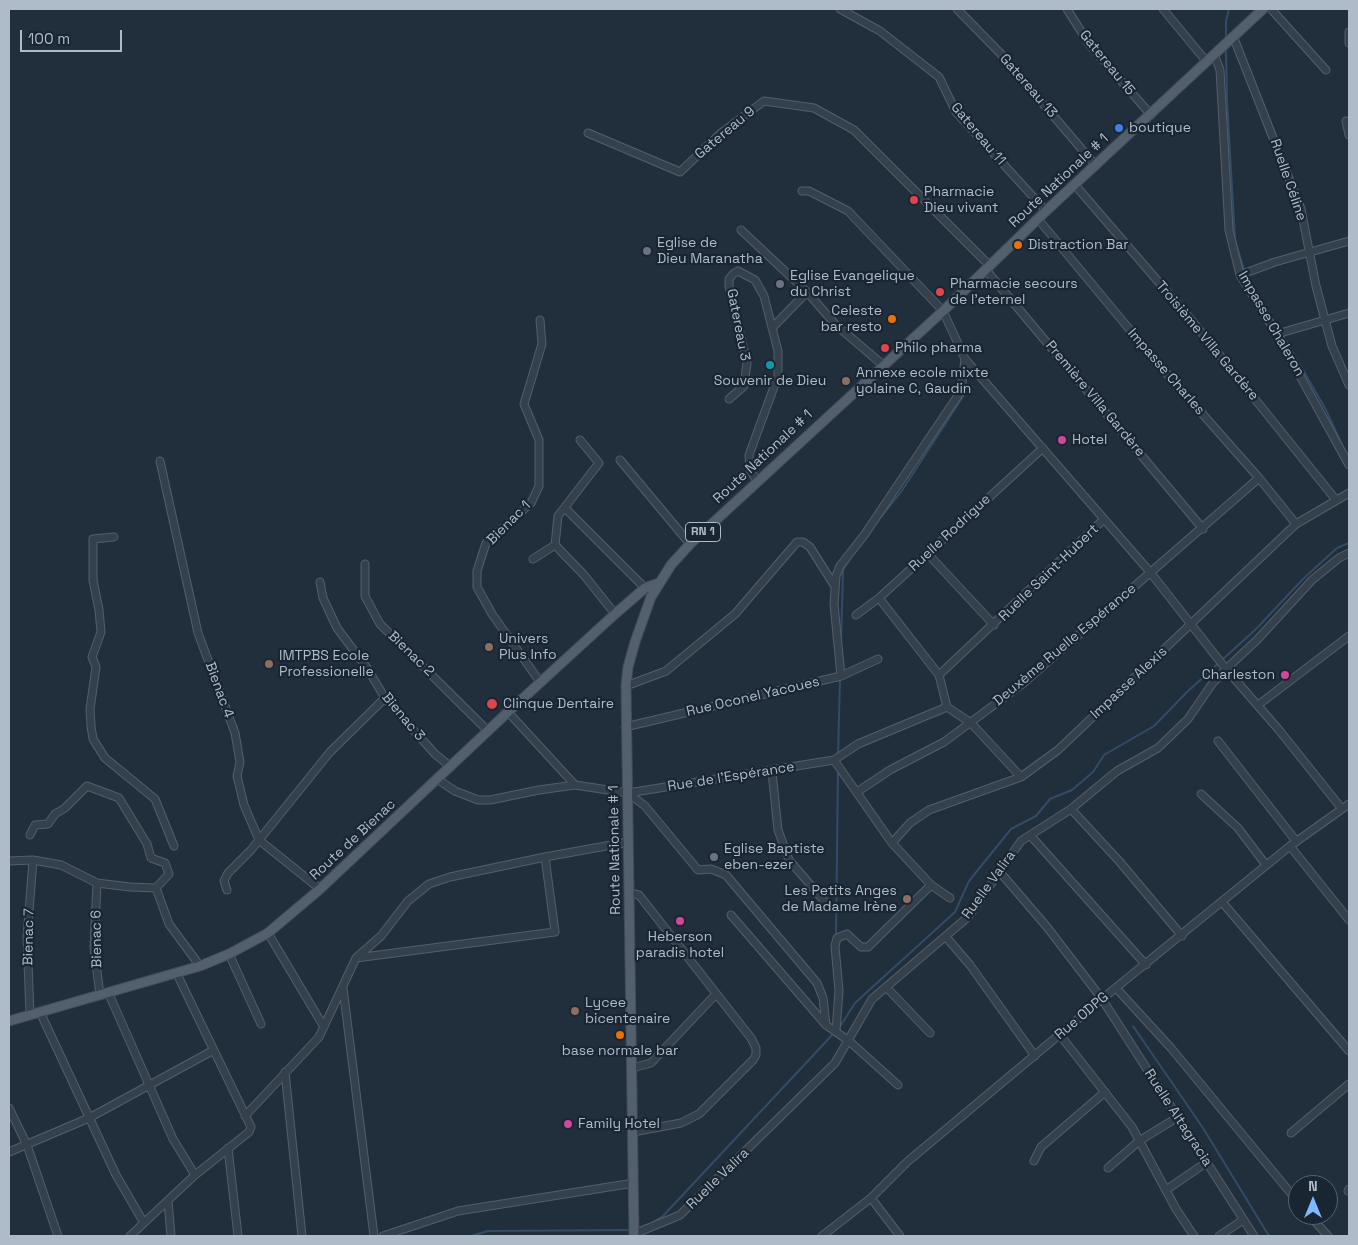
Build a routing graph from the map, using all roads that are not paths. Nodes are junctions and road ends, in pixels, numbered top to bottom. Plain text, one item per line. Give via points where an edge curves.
1 (840, 9) edge
2 (957, 9) edge
3 (1067, 9) edge
4 (1163, 9) edge
5 (1262, 9) edge
6 (1271, 9) edge
7 (1349, 32) edge
8 (1233, 36) junction
9 (1349, 43) edge
10 (1214, 54) junction
11 (1206, 61) junction
12 (1326, 70) dead end
13 (1151, 115) junction
14 (1346, 121) dead end
15 (588, 133) dead end
16 (1349, 135) edge
17 (1096, 166) junction
18 (1075, 185) junction
19 (802, 191) dead end
20 (1046, 211) junction
21 (1038, 219) junction
22 (741, 230) dead end
23 (1349, 243) edge
24 (1310, 252) junction
25 (988, 268) junction
26 (1240, 275) junction
27 (807, 292) junction
28 (943, 311) junction
29 (1349, 313) edge
30 (1325, 319) junction
31 (540, 320) dead end
32 (772, 328) junction
33 (1277, 334) junction
34 (965, 359) junction
35 (883, 364) junction
36 (1349, 385) edge
37 (730, 399) dead end
38 (580, 440) dead end
39 (1043, 448) junction
40 (620, 460) dead end
41 (160, 461) dead end
42 (1349, 465) edge
43 (1259, 478) junction
44 (757, 481) junction
45 (1349, 494) edge
46 (1336, 500) junction
47 (566, 509) junction
48 (1103, 520) junction
49 (1296, 524) junction
50 (1203, 529) junction
51 (114, 538) dead end
52 (555, 544) junction
53 (690, 544) junction
54 (1349, 553) edge
55 (928, 554) junction
56 (533, 559) dead end
57 (365, 564) dead end
58 (1150, 572) junction
59 (320, 582) dead end
60 (659, 583) junction
61 (834, 585) junction
62 (645, 588) junction
63 (878, 598) junction
64 (615, 614) junction
65 (856, 615) dead end
66 (1192, 624) junction
67 (994, 625) junction
68 (1349, 636) edge
69 (878, 659) dead end
70 (1226, 669) junction
71 (939, 675) junction
72 (841, 676) junction
73 (540, 682) junction
74 (626, 686) junction
75 (385, 698) junction
76 (1258, 705) junction
77 (946, 708) junction
78 (508, 712) junction
79 (971, 723) junction
80 (625, 727) junction
81 (488, 731) junction
82 (1218, 741) dead end
83 (834, 760) junction
84 (452, 767) junction
85 (772, 772) junction
86 (1020, 777) junction
87 (437, 779) junction
88 (574, 785) junction
89 (857, 792) junction
90 (628, 793) junction
91 (1201, 794) dead end
92 (1349, 804) edge
93 (1072, 809) junction
94 (1342, 809) junction
95 (30, 835) dead end
96 (1030, 835) junction
97 (259, 840) junction
98 (628, 842) junction
99 (892, 843) junction
100 (1293, 843) junction
101 (174, 846) dead end
102 (545, 857) junction
103 (33, 860) junction
104 (9, 861) edge
105 (1266, 865) junction
106 (999, 871) junction
107 (97, 883) junction
108 (931, 885) junction
109 (156, 888) junction
110 (320, 889) junction
111 (227, 890) dead end
112 (630, 893) junction
113 (950, 898) dead end
114 (1222, 902) junction
115 (826, 903) dead end
116 (731, 915) dead end
117 (1349, 920) edge
118 (268, 932) junction
119 (1182, 936) junction
120 (946, 937) junction
121 (229, 954) junction
122 (356, 958) junction
123 (1146, 965) junction
124 (200, 966) junction
125 (176, 972) junction
126 (342, 985) junction
127 (886, 988) junction
128 (1116, 988) junction
129 (104, 994) junction
130 (716, 994) junction
131 (1102, 999) junction
132 (40, 1012) junction
133 (30, 1014) junction
134 (9, 1020) edge
135 (261, 1024) dead end
136 (826, 1025) junction
137 (324, 1027) junction
138 (836, 1031) junction
139 (930, 1033) dead end
140 (1060, 1035) junction
141 (848, 1041) junction
142 (212, 1050) junction
143 (1349, 1051) edge
144 (1035, 1056) junction
145 (632, 1068) junction
146 (285, 1072) junction
147 (1349, 1084) edge
148 (898, 1085) dead end
149 (151, 1086) junction
150 (1105, 1092) junction
151 (9, 1108) edge
152 (245, 1116) junction
153 (1178, 1117) junction
154 (89, 1118) junction
155 (633, 1132) junction
156 (1291, 1133) dead end
157 (1139, 1141) junction
158 (27, 1145) junction
159 (228, 1148) junction
160 (9, 1152) edge
161 (1034, 1161) dead end
162 (1207, 1162) junction
163 (1108, 1168) dead end
164 (195, 1175) junction
165 (634, 1183) junction
166 (1166, 1190) junction
167 (1288, 1190) edge
168 (871, 1198) junction
169 (168, 1201) junction
170 (1243, 1220) junction
171 (144, 1223) junction
172 (1318, 1225) edge
173 (634, 1235) edge
174 (825, 1235) edge
175 (58, 1236) edge
176 (130, 1236) edge
177 (171, 1236) edge
178 (238, 1236) edge
179 (302, 1236) edge
180 (374, 1236) edge
181 (383, 1236) edge
182 (900, 1236) edge
183 (1194, 1236) edge
184 (1219, 1236) edge
185 (1254, 1236) edge
186 (1328, 1236) edge

1 - 20 street, Gatereau 11 via 887,36 939,77 956,112
2 - 17 street, Gatereau 13 via 1000,53
3 - 13 street, Gatereau 15 via 1089,44
4 - 11 street
5 - 8 main road, Route Nationale # 1 / RN 1
6 - 12 street
7 - 9 street
8 - 10 main road, Route Nationale # 1 / RN 1
8 - 24 street, Ruelle Céline via 1301,209
10 - 11 main road, Route Nationale # 1 / RN 1
10 - 26 street, Impasse Chaleron via 1220,70 1228,230
11 - 13 main road, Route Nationale # 1 / RN 1
13 - 17 main road, Route Nationale # 1 / RN 1
14 - 16 street
15 - 25 street, Gatereau 9 via 680,172 721,134 764,101 814,108 854,130
17 - 18 main road, Route Nationale # 1 / RN 1
18 - 20 main road, Route Nationale # 1 / RN 1
18 - 46 street, Troisième Villa Gardère via 1193,322
19 - 28 street via 809,190 848,212
20 - 21 main road, Route Nationale # 1 / RN 1
21 - 25 main road, Route Nationale # 1 / RN 1
21 - 43 street, Impasse Charles
22 - 27 street
23 - 24 street
24 - 26 street
24 - 30 street, Ruelle Céline
25 - 28 main road, Route Nationale # 1 / RN 1
25 - 50 street, Première Villa Gardère
26 - 33 street, Impasse Chaleron
27 - 32 street
27 - 35 street via 835,324
28 - 34 street
28 - 35 main road, Route Nationale # 1 / RN 1
29 - 30 street
30 - 33 street
30 - 36 street, Ruelle Céline via 1332,346
31 - 73 street, Bienac 1 via 542,344 524,404 539,440 539,486 531,503 486,543 477,571 477,587 492,614
32 - 37 street, Gatereau 3 via 764,296 755,280 738,271 732,274 730,286 747,363 744,386
32 - 44 street, Gatereau 3 via 778,351 778,376 749,455 750,470
33 - 42 street, Impasse Chaleron
34 - 39 street
34 - 61 street via 961,391 840,566
35 - 44 main road, Route Nationale # 1 / RN 1
38 - 47 street via 599,462
39 - 48 street
39 - 55 street, Ruelle Rodrigue
40 - 53 street
41 - 97 street, Bienac 4 via 198,633 235,732 240,762 237,776 244,805
43 - 49 street, Impasse Charles
43 - 50 street, Deuxème Ruelle Espérance
44 - 53 main road, Route Nationale # 1 / RN 1
45 - 46 street, Impasse Alexis
46 - 49 street, Impasse Alexis
47 - 52 street via 558,516
47 - 62 street
48 - 58 street
48 - 67 street, Ruelle Saint-Hubert
49 - 66 street, Impasse Alexis
50 - 58 street, Deuxème Ruelle Espérance
51 - 101 street via 94,539 93,580 101,632 92,656 96,667 91,726 105,758 155,799
52 - 56 street
52 - 64 street
53 - 60 main road, Route Nationale # 1 / RN 1
54 - 70 street, Ruelle Valira via 1312,580
55 - 63 street, Ruelle Rodrigue
55 - 67 street
57 - 81 street, Bienac 2 via 366,596 380,624
58 - 66 street
58 - 79 street, Deuxème Ruelle Espérance via 1021,685
59 - 75 street, Bienac 3 via 323,598 337,628
60 - 62 main road, Route de Bienac
60 - 74 main road, Route Nationale # 1 / RN 1 via 643,616 628,667
61 - 72 street
61 - 74 street via 810,547 798,542 735,614 666,671
62 - 64 main road, Route de Bienac
63 - 65 street, Ruelle Rodrigue
63 - 71 street
64 - 73 main road, Route de Bienac
66 - 70 street
66 - 86 street, Impasse Alexis via 1058,750
67 - 71 street, Ruelle Saint-Hubert
68 - 76 street
69 - 72 street, Rue Oconel Yacoues
70 - 76 street
70 - 93 street, Ruelle Valira via 1188,719 1158,748 1117,771
71 - 77 street
72 - 80 street, Rue Oconel Yacoues
73 - 78 main road, Route de Bienac
74 - 80 main road, Route Nationale # 1 / RN 1
75 - 84 street, Bienac 3 via 435,754
75 - 97 street via 330,752
76 - 94 street
77 - 79 street
77 - 83 street via 858,744
78 - 81 main road, Route de Bienac
78 - 88 street
79 - 86 street
79 - 89 street, Deuxème Ruelle Espérance
80 - 90 main road, Route Nationale # 1 / RN 1
81 - 84 main road, Route de Bienac
82 - 100 street
83 - 85 street, Rue de l'Espérance
83 - 89 street
84 - 87 main road, Route de Bienac
85 - 90 street, Rue de l'Espérance
85 - 115 street via 778,830 789,860
86 - 99 street, Impasse Alexis via 929,810 910,823
87 - 88 street via 478,800
87 - 110 main road, Route de Bienac
88 - 90 street
89 - 99 street
90 - 98 main road, Route Nationale # 1 / RN 1
90 - 136 street via 645,806 698,870 711,869 726,875 817,983 823,998
91 - 105 street via 1238,828
92 - 94 street, Rue ODPG
93 - 96 street, Ruelle Valira
93 - 119 street
94 - 100 street, Rue ODPG
95 - 109 street via 35,825 48,824 54,814 65,808 87,786 119,798 147,844 151,858 165,864 168,874
96 - 106 street, Ruelle Valira via 1017,846
96 - 123 street
97 - 110 street, Bienac 4
97 - 111 street via 225,877
98 - 102 street
98 - 112 main road, Route Nationale # 1 / RN 1
99 - 108 street
100 - 105 street, Rue ODPG
100 - 117 street
102 - 122 street via 429,884 408,901 381,936
102 - 122 street via 555,932
103 - 104 street
103 - 107 street via 61,865
103 - 133 street, Bienac 7 via 27,937
105 - 114 street, Rue ODPG
106 - 120 street, Ruelle Valira via 968,917
106 - 131 street, Ruelle Altagracia
107 - 109 street
107 - 129 street, Bienac 6 via 94,947
108 - 113 street
108 - 138 street via 868,947 861,947 847,934 837,938
109 - 124 street via 169,924
110 - 118 main road, Route de Bienac
112 - 130 street via 639,895
112 - 145 main road, Route Nationale # 1 / RN 1
114 - 119 street, Rue ODPG
114 - 143 street
116 - 136 street
118 - 121 main road, Route de Bienac
118 - 137 street
119 - 123 street, Rue ODPG
120 - 127 street, Ruelle Valira
120 - 144 street
121 - 124 main road, Route de Bienac
121 - 135 street
122 - 126 street
123 - 128 street, Rue ODPG
124 - 125 main road, Route de Bienac
125 - 129 main road, Route de Bienac
125 - 142 street
126 - 137 street
126 - 180 street
127 - 139 street
127 - 141 street, Ruelle Valira via 865,1007
128 - 131 street, Rue ODPG
128 - 167 street
129 - 132 main road, Route de Bienac
129 - 149 street, Bienac 6
130 - 145 street via 650,1063
130 - 155 street via 754,1042 756,1055 753,1060 690,1120
131 - 140 street, Rue ODPG
131 - 153 street, Ruelle Altagracia
132 - 133 main road, Route de Bienac
132 - 154 street
133 - 134 main road, Route de Bienac
136 - 138 street
137 - 146 street via 311,1048
138 - 141 street
140 - 144 street, Rue ODPG
140 - 150 street
141 - 148 street
141 - 173 street, Ruelle Valira via 835,1064 680,1215
142 - 149 street
142 - 152 street
144 - 168 street, Rue ODPG via 907,1162
145 - 155 main road, Route Nationale # 1 / RN 1
146 - 152 street
146 - 179 street
147 - 156 street
149 - 154 street
149 - 164 street, Bienac 6 via 174,1139
150 - 157 street
150 - 161 street via 1042,1147
151 - 158 street
152 - 159 street via 251,1127 249,1132
153 - 157 street
153 - 162 street, Ruelle Altagracia
154 - 158 street
154 - 171 street via 116,1175
155 - 165 main road, Route Nationale # 1 / RN 1
157 - 163 street
157 - 166 street
158 - 160 street
158 - 175 street
159 - 164 street
159 - 178 street
162 - 166 street
162 - 170 street, Ruelle Altagracia
164 - 169 street
165 - 173 main road, Route Nationale # 1 / RN 1
165 - 181 street via 458,1212
166 - 183 street
168 - 174 street, Rue ODPG
168 - 182 street
169 - 171 street
169 - 177 street
170 - 184 street
170 - 185 street, Ruelle Altagracia
171 - 176 street
172 - 186 street

